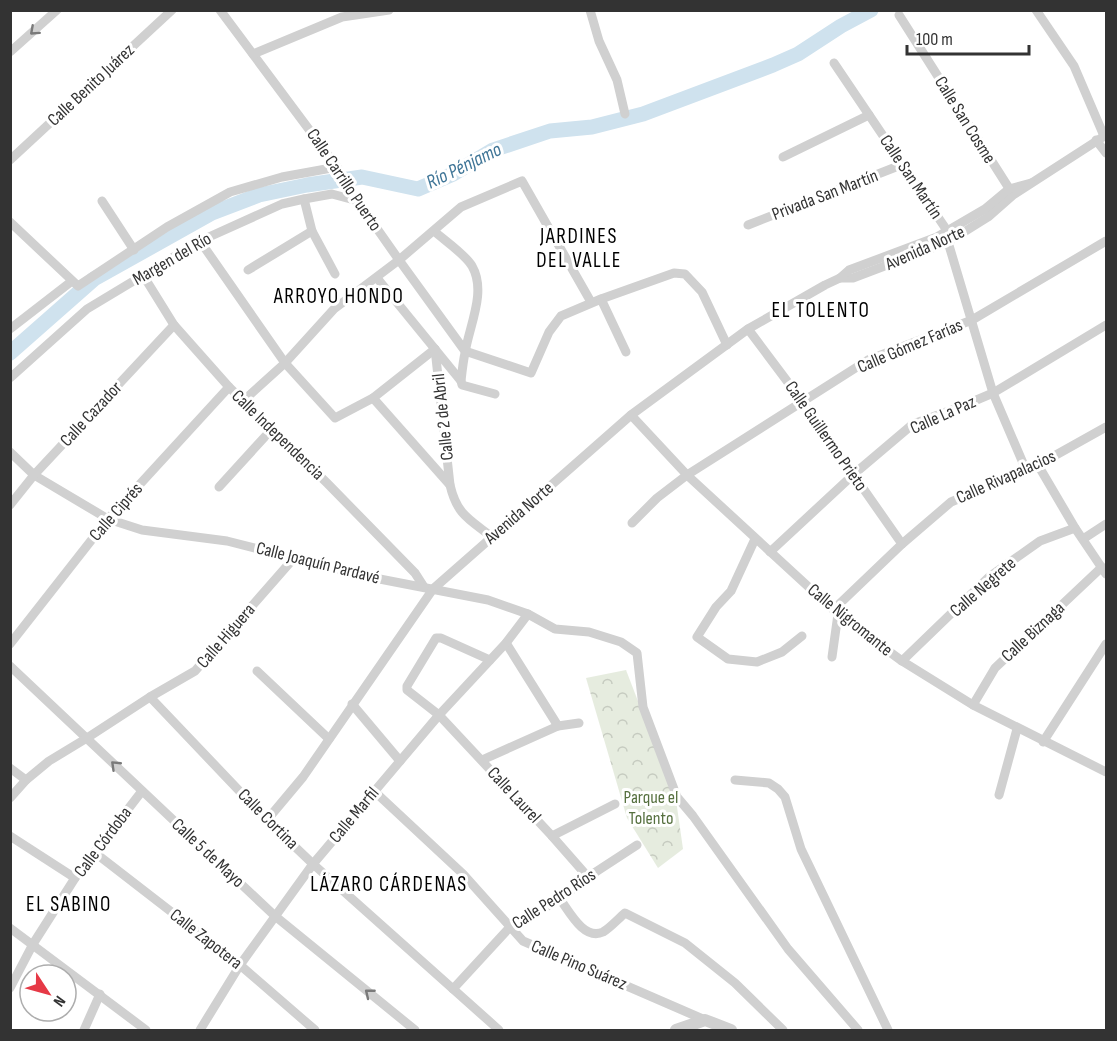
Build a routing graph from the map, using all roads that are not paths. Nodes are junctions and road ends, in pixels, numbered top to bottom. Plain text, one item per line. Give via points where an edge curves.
1 (57, 10) edge
2 (172, 10) edge
3 (220, 10) edge
4 (389, 10) edge
5 (590, 10) edge
6 (1036, 10) edge
7 (899, 15) dead end
8 (10, 52) edge
9 (253, 54) junction
10 (834, 63) dead end
11 (625, 114) dead end
12 (869, 115) junction
13 (1102, 137) edge
14 (1107, 153) edge
15 (783, 157) dead end
16 (10, 160) edge
17 (902, 165) junction
18 (337, 167) junction
19 (1011, 192) junction
20 (355, 197) junction
21 (304, 199) junction
22 (102, 201) dead end
23 (10, 222) edge
24 (748, 225) dead end
25 (312, 231) junction
26 (434, 231) junction
27 (948, 237) junction
28 (200, 241) junction
29 (1107, 241) edge
30 (134, 250) junction
31 (399, 260) junction
32 (248, 270) dead end
33 (335, 274) dead end
34 (143, 275) junction
35 (376, 278) junction
36 (75, 284) junction
37 (596, 300) junction
38 (972, 320) junction
39 (174, 325) junction
40 (1107, 325) edge
41 (10, 329) edge
42 (748, 329) junction
43 (727, 345) junction
44 (435, 349) junction
45 (465, 351) junction
46 (626, 352) dead end
47 (285, 363) junction
48 (10, 378) edge
49 (462, 383) junction
50 (228, 387) junction
51 (993, 393) junction
52 (495, 394) dead end
53 (373, 398) junction
54 (243, 401) junction
55 (802, 401) junction
56 (630, 416) junction
57 (1107, 427) edge
58 (272, 429) junction
59 (10, 452) edge
60 (1038, 465) junction
61 (1026, 470) junction
62 (854, 474) junction
63 (34, 475) junction
64 (687, 476) junction
65 (450, 485) junction
66 (219, 487) dead end
67 (10, 505) edge
68 (108, 519) junction
69 (632, 523) dead end
70 (1107, 524) edge
71 (1075, 528) junction
72 (492, 537) junction
73 (755, 539) junction
74 (1083, 539) junction
75 (902, 544) junction
76 (770, 552) junction
77 (294, 558) junction
78 (1104, 571) edge
79 (429, 588) junction
80 (835, 612) junction
81 (528, 614) junction
82 (802, 636) dead end
83 (506, 643) junction
84 (10, 644) edge
85 (1107, 644) edge
86 (832, 657) dead end
87 (490, 660) junction
88 (902, 661) junction
89 (10, 666) edge
90 (257, 672) dead end
91 (150, 697) junction
92 (352, 704) junction
93 (973, 705) junction
94 (439, 715) junction
95 (579, 723) dead end
96 (558, 726) junction
97 (1017, 729) junction
98 (87, 738) junction
99 (329, 739) junction
100 (1043, 742) junction
101 (482, 760) junction
102 (400, 761) junction
103 (10, 768) edge
104 (1107, 772) edge
105 (26, 780) junction
106 (735, 780) dead end
107 (142, 791) junction
108 (374, 791) junction
109 (999, 795) dead end
110 (10, 798) edge
111 (615, 804) dead end
112 (267, 820) junction
113 (10, 836) edge
114 (552, 836) junction
115 (637, 845) dead end
116 (94, 852) junction
117 (313, 864) junction
118 (588, 877) junction
119 (75, 878) junction
120 (560, 899) junction
121 (275, 916) junction
122 (510, 927) junction
123 (10, 928) edge
124 (33, 944) junction
125 (240, 965) junction
126 (10, 988) edge
127 (453, 988) junction
128 (100, 994) junction
129 (705, 1020) junction
130 (84, 1030) edge
131 (146, 1030) edge
132 (200, 1030) edge
133 (315, 1030) edge
134 (415, 1030) edge
135 (499, 1030) edge
136 (679, 1030) edge
137 (731, 1030) edge
138 (783, 1030) edge
139 (858, 1030) edge
140 (888, 1030) edge

1 -> 8 street
2 - 16 street, Calle Benito Juárez
3 - 9 street, Calle Carrillo Puerto
4 - 9 street via 342,17
5 - 11 street via 617,80
6 - 13 street via 1074,66
7 - 19 street, Calle San Cosme
9 - 18 street, Calle Carrillo Puerto
10 - 12 street, Calle San Martín
12 - 15 street
12 - 17 street, Calle San Martín
13 - 14 street
13 - 19 street, Avenida Norte
17 - 24 street, Privada San Martín
17 - 27 street, Calle San Martín
18 - 20 street, Calle Carrillo Puerto
18 - 30 street via 230,192
19 - 27 street, Avenida Norte via 988,217
20 - 21 street, Margen del Río via 332,194
20 - 31 street, Calle Carrillo Puerto
21 - 25 street
21 - 28 street, Margen del Río via 282,204
22 - 30 street
23 - 36 street
25 - 32 street
25 - 33 street
26 - 31 street
26 - 37 street via 461,207 522,181
26 - 45 street via 471,264 476,274 475,315
27 - 38 street, Calle San Martín
27 - 42 street, Avenida Norte via 853,278 840,278
28 - 34 street, Margen del Río
28 - 47 street
29 - 38 street, Calle Gómez Farías
30 - 36 street
31 - 35 street
31 - 45 street, Calle Carrillo Puerto
34 - 39 street, Calle Independencia
34 - 48 street, Margen del Río via 87,309
35 - 44 street, Calle 2 de Abril
35 - 47 street via 334,309
36 - 41 street
37 - 43 street via 674,273 685,274 702,292
37 - 45 street via 561,315 531,373
37 - 46 street
38 - 51 street, Calle San Martín
38 - 55 street, Calle Gómez Farías via 868,360
39 - 50 street, Calle Independencia
39 - 63 street, Calle Cazador
40 - 51 street, Calle La Paz
42 - 43 street, Avenida Norte
42 - 55 street, Calle Guillermo Prieto
43 - 56 street, Avenida Norte
44 - 49 street, Calle 2 de Abril
44 - 53 street
44 - 65 street, Calle 2 de Abril
45 - 49 street
47 - 53 street via 335,418
47 - 54 street
49 - 52 street
50 - 54 street, Calle Independencia
50 - 68 street, Calle Ciprés
51 - 61 street, Calle San Martín
51 - 62 street, Calle La Paz via 913,424
53 - 65 street
54 - 58 street, Calle Independencia
55 - 62 street, Calle Guillermo Prieto
55 - 64 street, Calle Gómez Farías
56 - 64 street, Calle Nigromante
56 - 72 street, Avenida Norte
57 - 60 street, Calle Rivapalacios
58 - 66 street
58 - 79 street, Calle Independencia
59 - 63 street, Calle Joaquín Pardavé
60 - 61 street, Calle Rivapalacios
60 - 71 street
61 - 75 street, Calle Rivapalacios via 951,502
62 - 75 street, Calle Guillermo Prieto
62 - 76 street, Calle La Paz
63 - 67 street, Calle Cazador
63 - 68 street, Calle Joaquín Pardavé
64 - 69 street, Calle Gómez Farías
64 - 73 street, Calle Nigromante
65 - 72 street via 460,512
68 - 77 street, Calle Joaquín Pardavé via 142,530 227,541
68 - 84 street, Calle Ciprés
70 - 74 street
71 - 74 street
71 - 88 street, Calle Negrete via 1040,541 989,577
72 - 79 street, Avenida Norte
73 - 76 street, Calle Nigromante
73 - 82 street via 731,591 697,637 728,659 757,662 782,652
74 - 78 street
75 - 80 street, Calle Rivapalacios
76 - 80 street, Calle Nigromante
77 - 79 street, Calle Joaquín Pardavé
77 - 91 street, Calle Higuera via 195,672
78 - 93 street, Calle Biznaga via 995,668
79 - 81 street, Calle Joaquín Pardavé via 488,600
79 - 92 street, Avenida Norte
80 - 86 street
80 - 88 street, Calle Nigromante
81 - 83 street, Calle Marfil
81 - 139 street, Calle Joaquín Pardavé via 555,629 589,632 621,642 638,653 643,707 677,798 788,949
83 - 87 street, Calle Marfil
83 - 96 street
85 - 100 street
87 - 94 street, Calle Marfil
87 - 94 street, Calle Laurel via 441,638 432,642 407,690
88 - 93 street, Calle Nigromante
89 - 98 street, Calle 5 de Mayo
90 - 99 street
91 - 98 street, Calle Higuera
91 - 112 street, Calle Cortina
92 - 99 street, Avenida Norte
92 - 102 street
93 - 97 street, Calle Nigromante
94 - 101 street, Calle Laurel
94 - 102 street, Calle Marfil
95 - 96 street
96 - 101 street
97 - 100 street, Calle Nigromante
97 - 109 street
98 - 105 street, Calle Higuera
107 -> 98 street, Calle 5 de Mayo
99 - 112 street, Avenida Norte
100 - 104 street, Calle Nigromante
101 - 114 street, Calle Laurel
102 - 108 street, Calle Marfil
103 - 105 street
105 - 110 street, Calle Higuera
106 - 140 street via 770,783 785,797 801,849
107 - 116 street, Calle Córdoba
107 - 121 street, Calle 5 de Mayo
108 - 117 street, Calle Marfil
108 - 122 street, Calle Pino Suárez via 463,874
111 - 114 street
112 - 117 street, Calle Cortina
113 - 119 street
114 - 118 street, Calle Laurel
115 - 118 street, Calle Pedro Ríos
116 - 119 street, Calle Córdoba
116 - 125 street, Calle Zapotera
117 - 121 street, Calle Marfil
117 - 127 street, Calle Cortina
118 - 120 street, Calle Pedro Ríos
119 - 124 street, Calle Córdoba
120 - 122 street, Calle Pedro Ríos
120 - 138 street via 585,930 596,934 604,932 625,913 686,943
121 - 125 street, Calle Marfil
134 -> 121 street, Calle 5 de Mayo
122 - 127 street, Calle Pedro Ríos
122 - 129 street, Calle Pino Suárez via 523,941
123 - 124 street
124 - 126 street, Calle Córdoba
124 - 128 street
125 - 132 street, Calle Marfil
125 - 133 street, Calle Zapotera
127 - 135 street, Calle Cortina
128 - 130 street
128 - 131 street
129 - 136 street
129 - 137 street, Calle Pino Suárez

